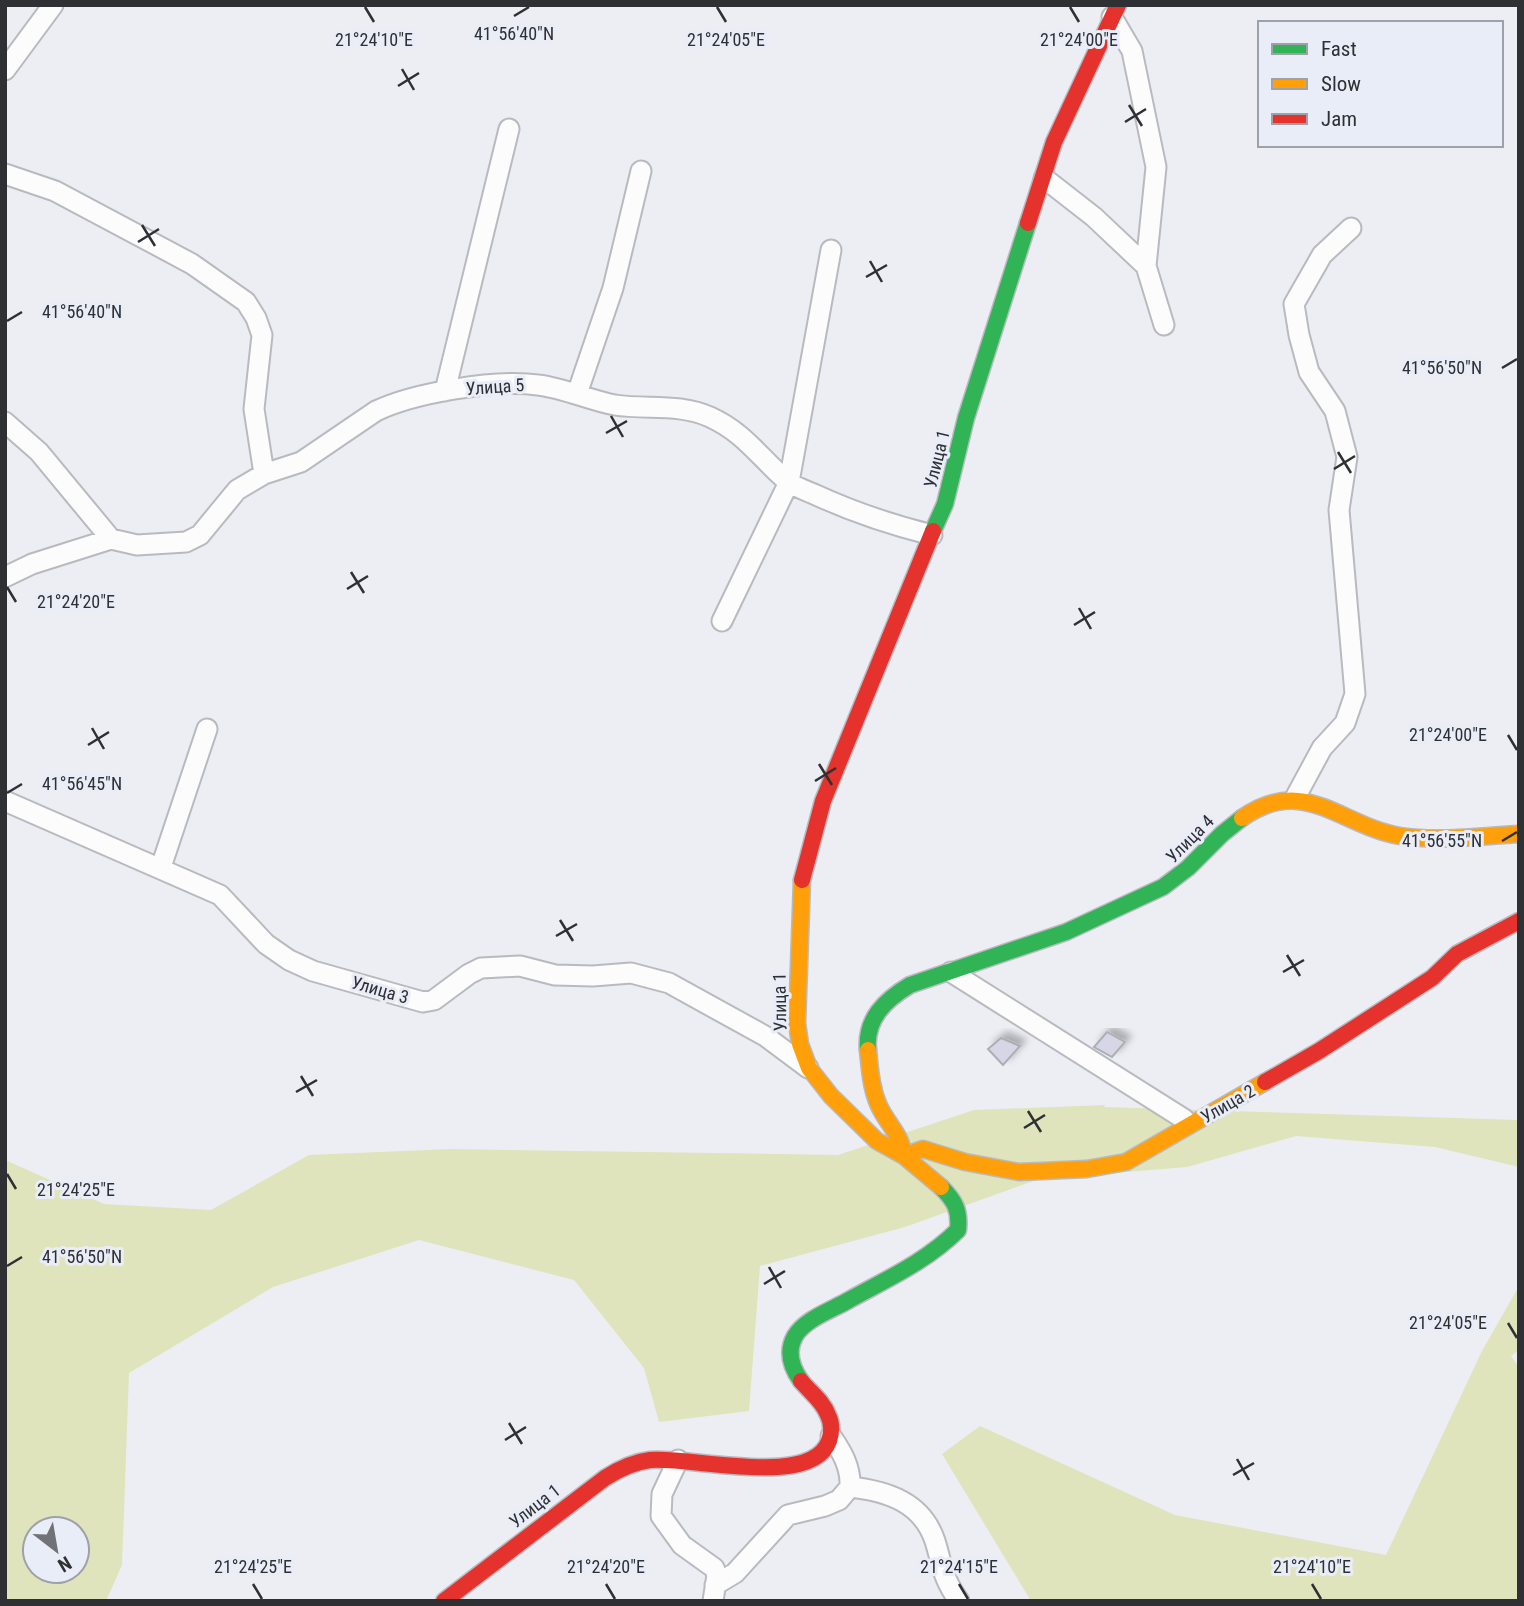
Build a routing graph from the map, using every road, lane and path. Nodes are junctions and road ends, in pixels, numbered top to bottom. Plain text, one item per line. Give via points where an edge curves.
1 (53, 5) edge
2 (1115, 11) edge
3 (5, 70) edge
4 (509, 130) dead end
5 (640, 171) dead end
6 (5, 174) edge
7 (1044, 178) junction
8 (1351, 228) dead end
9 (831, 250) dead end
10 (1146, 266) junction
11 (1164, 325) dead end
12 (445, 391) junction
13 (577, 394) junction
14 (5, 422) edge
15 (264, 474) junction
16 (789, 482) junction
17 (932, 535) junction
18 (111, 539) junction
19 (5, 577) edge
20 (722, 621) dead end
21 (207, 729) dead end
22 (1295, 798) junction
23 (5, 802) edge
24 (1519, 834) edge
25 (161, 867) junction
26 (1519, 921) edge
27 (951, 972) junction
28 (809, 1068) junction
29 (1184, 1119) dead end
30 (904, 1156) junction
31 (831, 1436) junction
32 (678, 1460) junction
33 (850, 1486) junction
34 (714, 1593) edge
35 (444, 1601) edge
36 (959, 1601) edge

1 - 3 street
2 - 7 main road, Улица 1 via 1067,110
2 - 10 street via 1132,51 1156,167
4 - 12 street
5 - 13 street via 613,288
6 - 15 street via 55,191 192,264 246,302 262,335 254,409
7 - 10 street
7 - 17 main road, Улица 1
8 - 22 street via 1322,255 1294,304 1309,372 1335,411 1346,457 1339,510 1355,694 1345,723 1322,748
9 - 16 street
10 - 11 street
12 - 13 street, Улица 5 via 537,384
12 - 15 street, Улица 5 via 388,405 301,462
13 - 16 street, Улица 5 via 614,405 676,407 705,414 754,446
14 - 18 street via 39,452
15 - 18 street, Улица 5 via 237,490 200,535 186,542 138,545
16 - 17 street, Улица 5 via 889,524
16 - 20 street
17 - 28 main road, Улица 1 via 811,841 802,881 797,1023
18 - 19 street
21 - 25 street
22 - 24 main road via 1402,836
22 - 27 main road, Улица 4 via 1247,814 1230,825 1176,880 1163,887 1066,932
23 - 25 street, Улица 3
25 - 28 street, Улица 3 via 220,895 266,944 313,971 423,1002 435,1000 481,968 520,966 555,975 631,973 669,983 765,1036
26 - 30 main road, Улица 2 via 1457,954 1432,978 1319,1051 1126,1162 1019,1172 923,1149
27 - 29 street, Улица 2
27 - 30 main road, Улица 4 via 893,995 870,1024 871,1085 902,1141
28 - 30 main road, Улица 1 via 856,1122
30 - 31 main road, Улица 1 via 956,1202 958,1230 917,1264 813,1320 796,1334 789,1350 794,1371 827,1411
31 - 32 main road, Улица 1 via 819,1458 803,1464 747,1467
31 - 33 street via 842,1452
32 - 34 street via 662,1494 662,1516 682,1545 713,1568 717,1574
32 - 35 main road, Улица 1 via 628,1464 616,1471
33 - 34 street via 839,1500 788,1515
33 - 36 street via 889,1494 907,1502 921,1516 935,1540 943,1575

